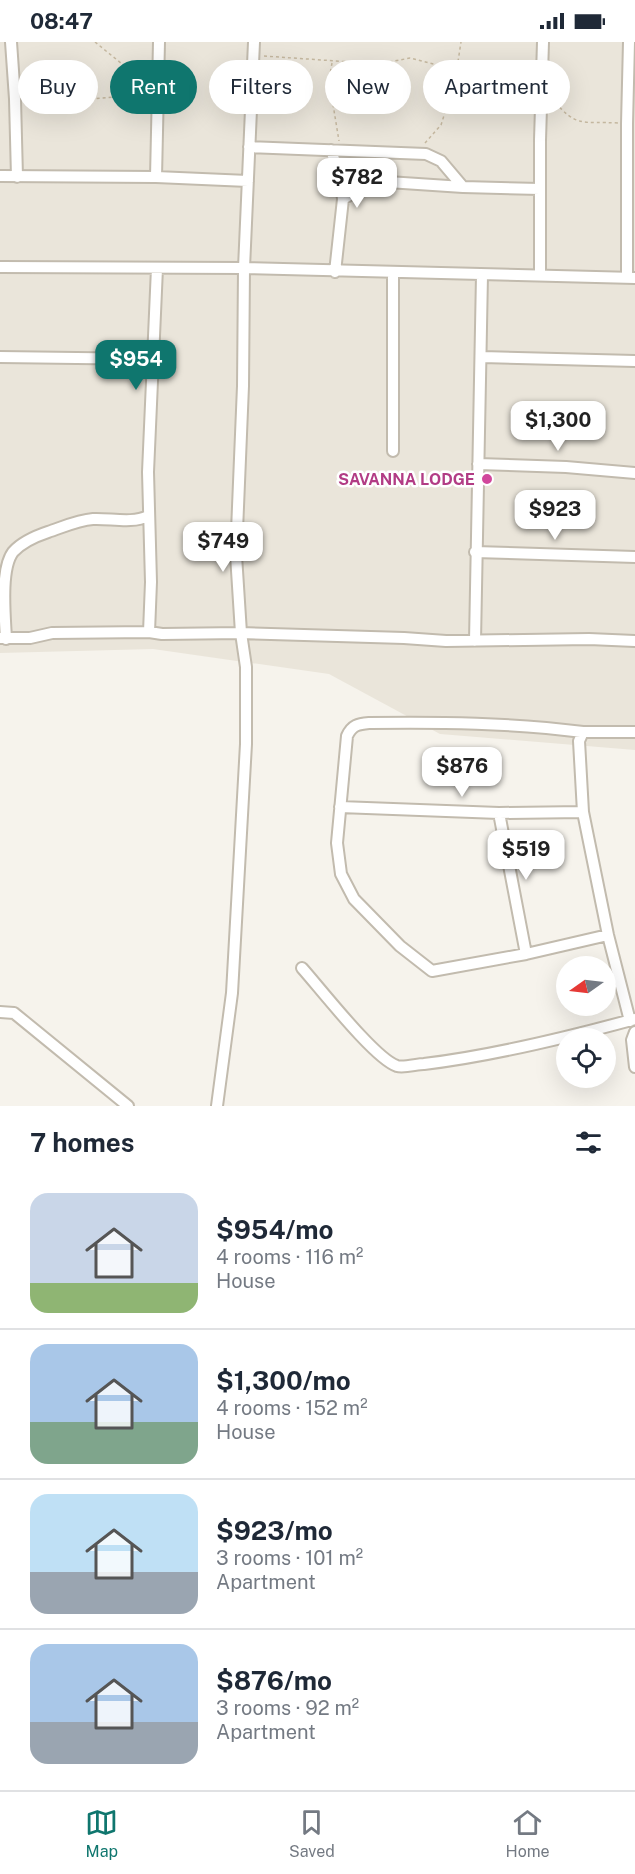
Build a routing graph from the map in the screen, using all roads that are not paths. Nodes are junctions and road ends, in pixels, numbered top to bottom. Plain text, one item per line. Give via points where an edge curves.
1 (11, 42) edge
2 (159, 42) edge
3 (254, 42) edge
4 (543, 42) edge
5 (631, 44) edge
6 (249, 147) junction
7 (335, 150) junction
8 (0, 176) edge
9 (17, 177) junction
10 (156, 177) junction
11 (248, 181) junction
12 (463, 187) junction
13 (631, 187) edge
14 (540, 189) junction
15 (343, 199) junction
16 (0, 267) edge
17 (157, 268) junction
18 (244, 268) junction
19 (334, 272) junction
20 (393, 273) junction
21 (482, 275) junction
22 (540, 276) junction
23 (631, 278) edge
24 (0, 357) edge
25 (482, 357) junction
26 (153, 359) junction
27 (635, 361) edge
28 (393, 451) dead end
29 (478, 464) junction
30 (635, 473) edge
31 (148, 516) junction
32 (475, 552) junction
33 (635, 557) edge
34 (149, 632) junction
35 (241, 633) junction
36 (3, 638) edge
37 (475, 640) junction
38 (635, 641) edge
39 (583, 732) junction
40 (635, 732) edge
41 (340, 807) junction
42 (583, 812) junction
43 (499, 813) junction
44 (608, 935) junction
45 (526, 954) junction
46 (302, 968) dead end
47 (0, 1012) edge
48 (633, 1020) edge
49 (635, 1032) edge
50 (635, 1068) edge
51 (128, 1106) edge
52 (217, 1106) edge

1 - 9 street
2 - 10 street via 152,100
3 - 6 street
4 - 14 street
5 - 13 street via 627,124
6 - 7 street
6 - 11 street
7 - 12 street via 426,154 441,161
7 - 15 street
8 - 9 street
9 - 10 street
10 - 11 street
11 - 18 street
12 - 14 street
12 - 15 street via 374,183
13 - 23 street
14 - 22 street
15 - 19 street
16 - 17 street
17 - 18 street
17 - 26 street
18 - 19 street
18 - 35 street via 236,555
19 - 20 street
20 - 21 street
20 - 28 street
21 - 22 street
21 - 25 street
22 - 23 street
24 - 26 street
25 - 27 street
25 - 29 street
26 - 31 street
29 - 30 street via 566,466
29 - 32 street
31 - 34 street
31 - 36 street via 135,520 83,520 38,535 19,547 8,560
32 - 33 street
32 - 37 street
34 - 35 street
34 - 36 street
35 - 37 street
35 - 52 street via 246,667 243,827 232,993
37 - 38 street
39 - 40 street
39 - 41 street via 465,722 355,725 347,736
39 - 42 street via 579,741
41 - 43 street
41 - 45 street via 337,853 348,891 425,967 436,971
42 - 43 street
42 - 44 street
43 - 45 street
44 - 45 street
44 - 48 street
46 - 48 street via 368,1042 399,1067 524,1045
47 - 51 street via 14,1013
49 - 50 street

